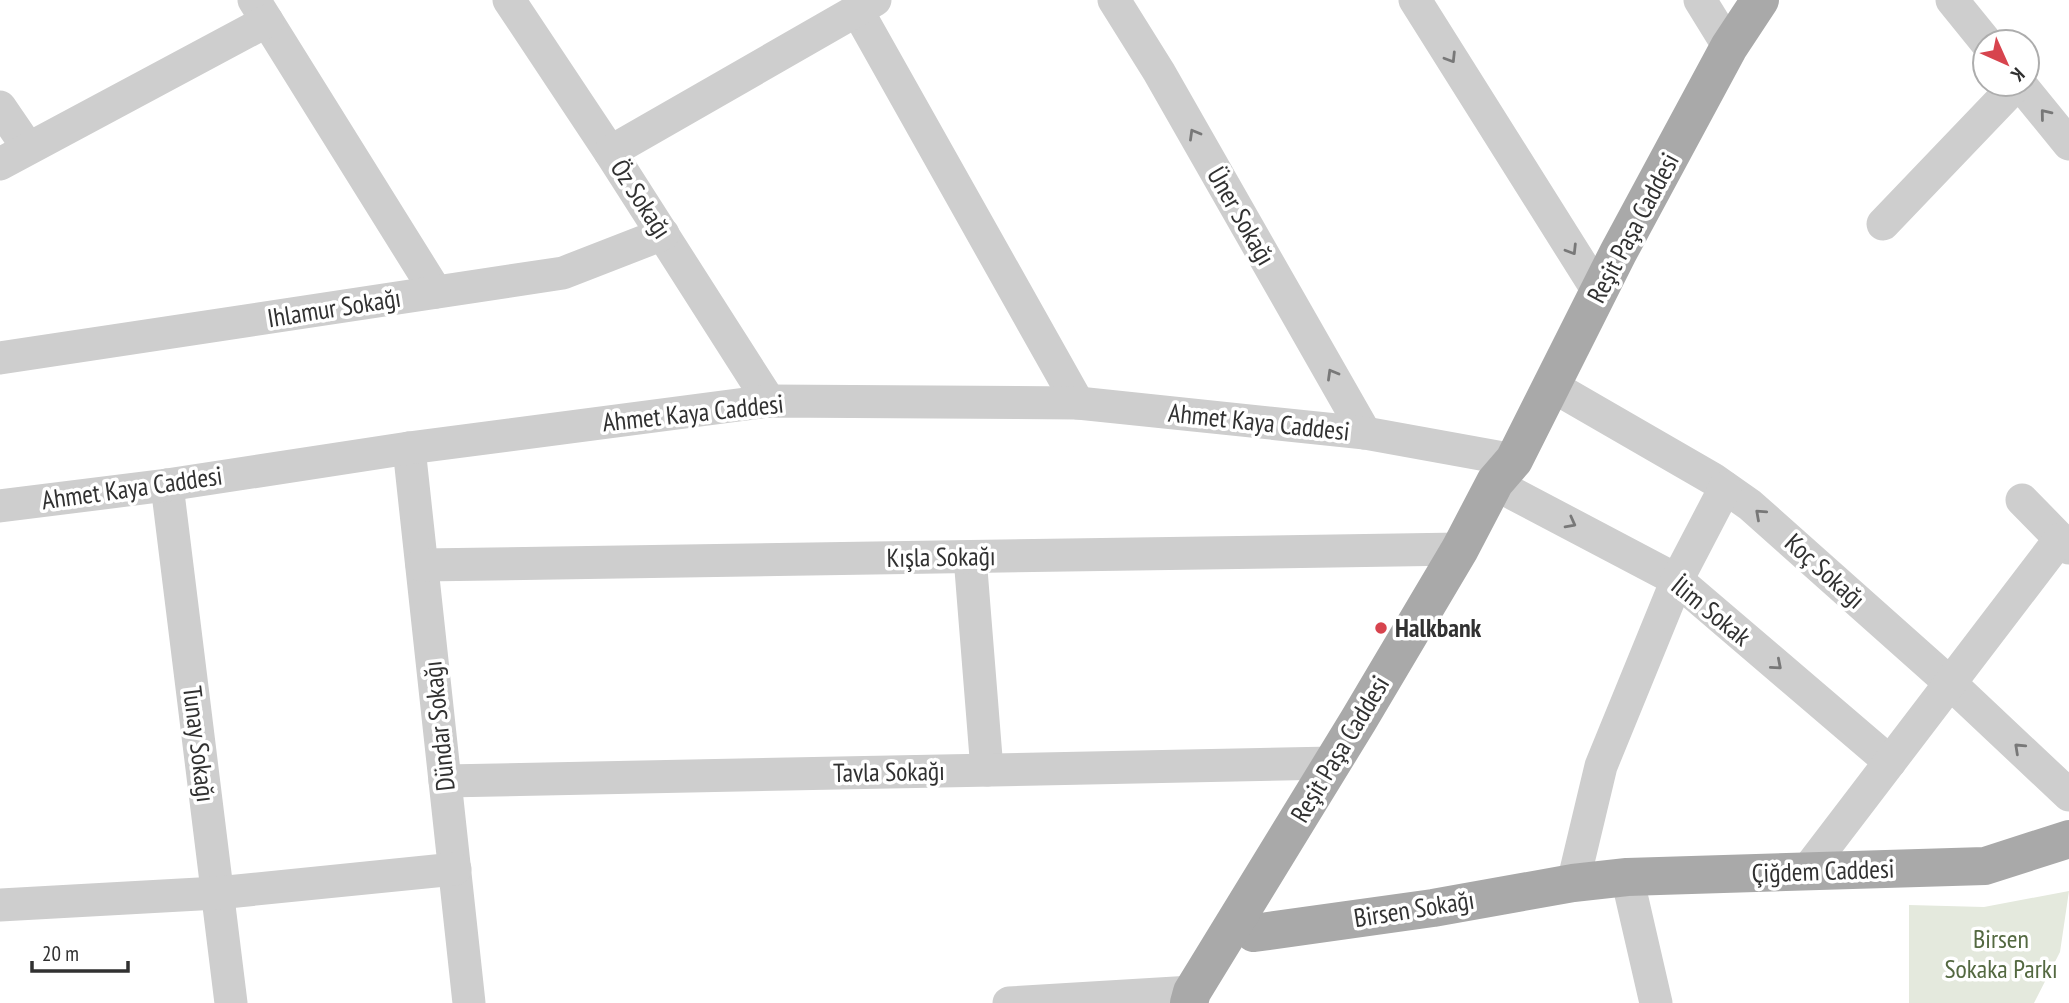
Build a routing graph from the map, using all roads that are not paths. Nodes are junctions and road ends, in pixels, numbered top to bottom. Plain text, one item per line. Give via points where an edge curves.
1 (509, 0) edge
2 (1114, 0) edge
3 (1415, 0) edge
4 (1700, 0) edge
5 (1760, 0) edge
6 (1952, 0) edge
7 (866, 5) edge
8 (261, 10) edge
9 (1975, 28) edge
10 (1729, 47) junction
11 (2005, 98) edge
12 (2031, 98) edge
13 (0, 107) edge
14 (2069, 144) edge
15 (610, 152) junction
16 (14, 156) edge
17 (1883, 224) dead end
18 (663, 234) junction
19 (1598, 291) junction
20 (436, 292) junction
21 (0, 358) edge
22 (1552, 386) junction
23 (769, 401) junction
24 (1078, 403) junction
25 (1365, 433) junction
26 (409, 449) junction
27 (1512, 476) junction
28 (167, 485) junction
29 (1726, 488) junction
30 (2022, 500) dead end
31 (0, 506) edge
32 (2065, 543) edge
33 (1460, 549) junction
34 (970, 557) junction
35 (422, 565) junction
36 (1677, 580) junction
37 (1950, 683) junction
38 (1890, 762) junction
39 (1333, 763) junction
40 (986, 770) junction
41 (445, 781) junction
42 (2069, 795) edge
43 (2069, 839) edge
44 (455, 869) junction
45 (1806, 872) junction
46 (1627, 877) junction
47 (1573, 883) junction
48 (217, 892) junction
49 (0, 905) edge
50 (1254, 933) junction
51 (1201, 1000) edge
52 (231, 1003) edge
53 (469, 1003) edge
54 (1009, 1003) edge
55 (1656, 1003) edge

1 - 15 street, Öz Sokağı
25 -> 2 street, Üner Sokağı
3 -> 19 street
4 - 10 street
5 - 10 main road, Reşit Paşa Caddesi
6 - 9 street
7 - 15 street
7 - 24 street
8 - 16 street
8 - 20 street
10 - 19 main road, Reşit Paşa Caddesi
11 - 17 street
14 -> 12 street
13 - 16 street
15 - 18 street, Öz Sokağı
18 - 20 street, Ihlamur Sokağı via 563,273
18 - 23 street, Öz Sokağı
19 - 22 main road, Reşit Paşa Caddesi
20 - 21 street, Ihlamur Sokağı
22 - 27 main road, Reşit Paşa Caddesi
22 - 29 street, Koç Sokağı
23 - 24 street, Ahmet Kaya Caddesi
23 - 26 street, Ahmet Kaya Caddesi
24 - 25 street, Ahmet Kaya Caddesi
25 - 27 street, Ahmet Kaya Caddesi
26 - 28 street, Ahmet Kaya Caddesi
26 - 35 street, Dündar Sokağı
27 - 33 main road, Reşit Paşa Caddesi via 1495,482
27 -> 36 street, İlim Sokak
27 - 50 main road, Reşit Paşa Caddesi
28 - 31 street, Ahmet Kaya Caddesi
28 - 48 street, Tunay Sokağı
29 - 36 street
37 -> 29 street, Koç Sokağı
30 - 32 street
32 - 37 street
33 - 34 street, Kışla Sokağı
33 - 39 main road, Reşit Paşa Caddesi
34 - 35 street, Kışla Sokağı
34 - 40 street
35 - 41 street, Dündar Sokağı
36 -> 38 street, İlim Sokak
36 - 47 street via 1601,766
37 - 38 street
42 -> 37 street, Koç Sokağı
38 - 45 street
39 - 40 street, Tavla Sokağı
39 - 51 main road, Reşit Paşa Caddesi
40 - 41 street, Tavla Sokağı
41 - 44 street, Dündar Sokağı
43 - 45 main road, Çiğdem Caddesi via 1985,866
44 - 48 street
44 - 53 street, Dündar Sokağı
45 - 46 main road, Çiğdem Caddesi
46 - 47 main road, Çiğdem Caddesi
46 - 55 street
47 - 50 main road, Birsen Sokağı
48 - 49 street
48 - 52 street, Tunay Sokağı
50 - 51 main road, Reşit Paşa Caddesi
51 - 54 street

